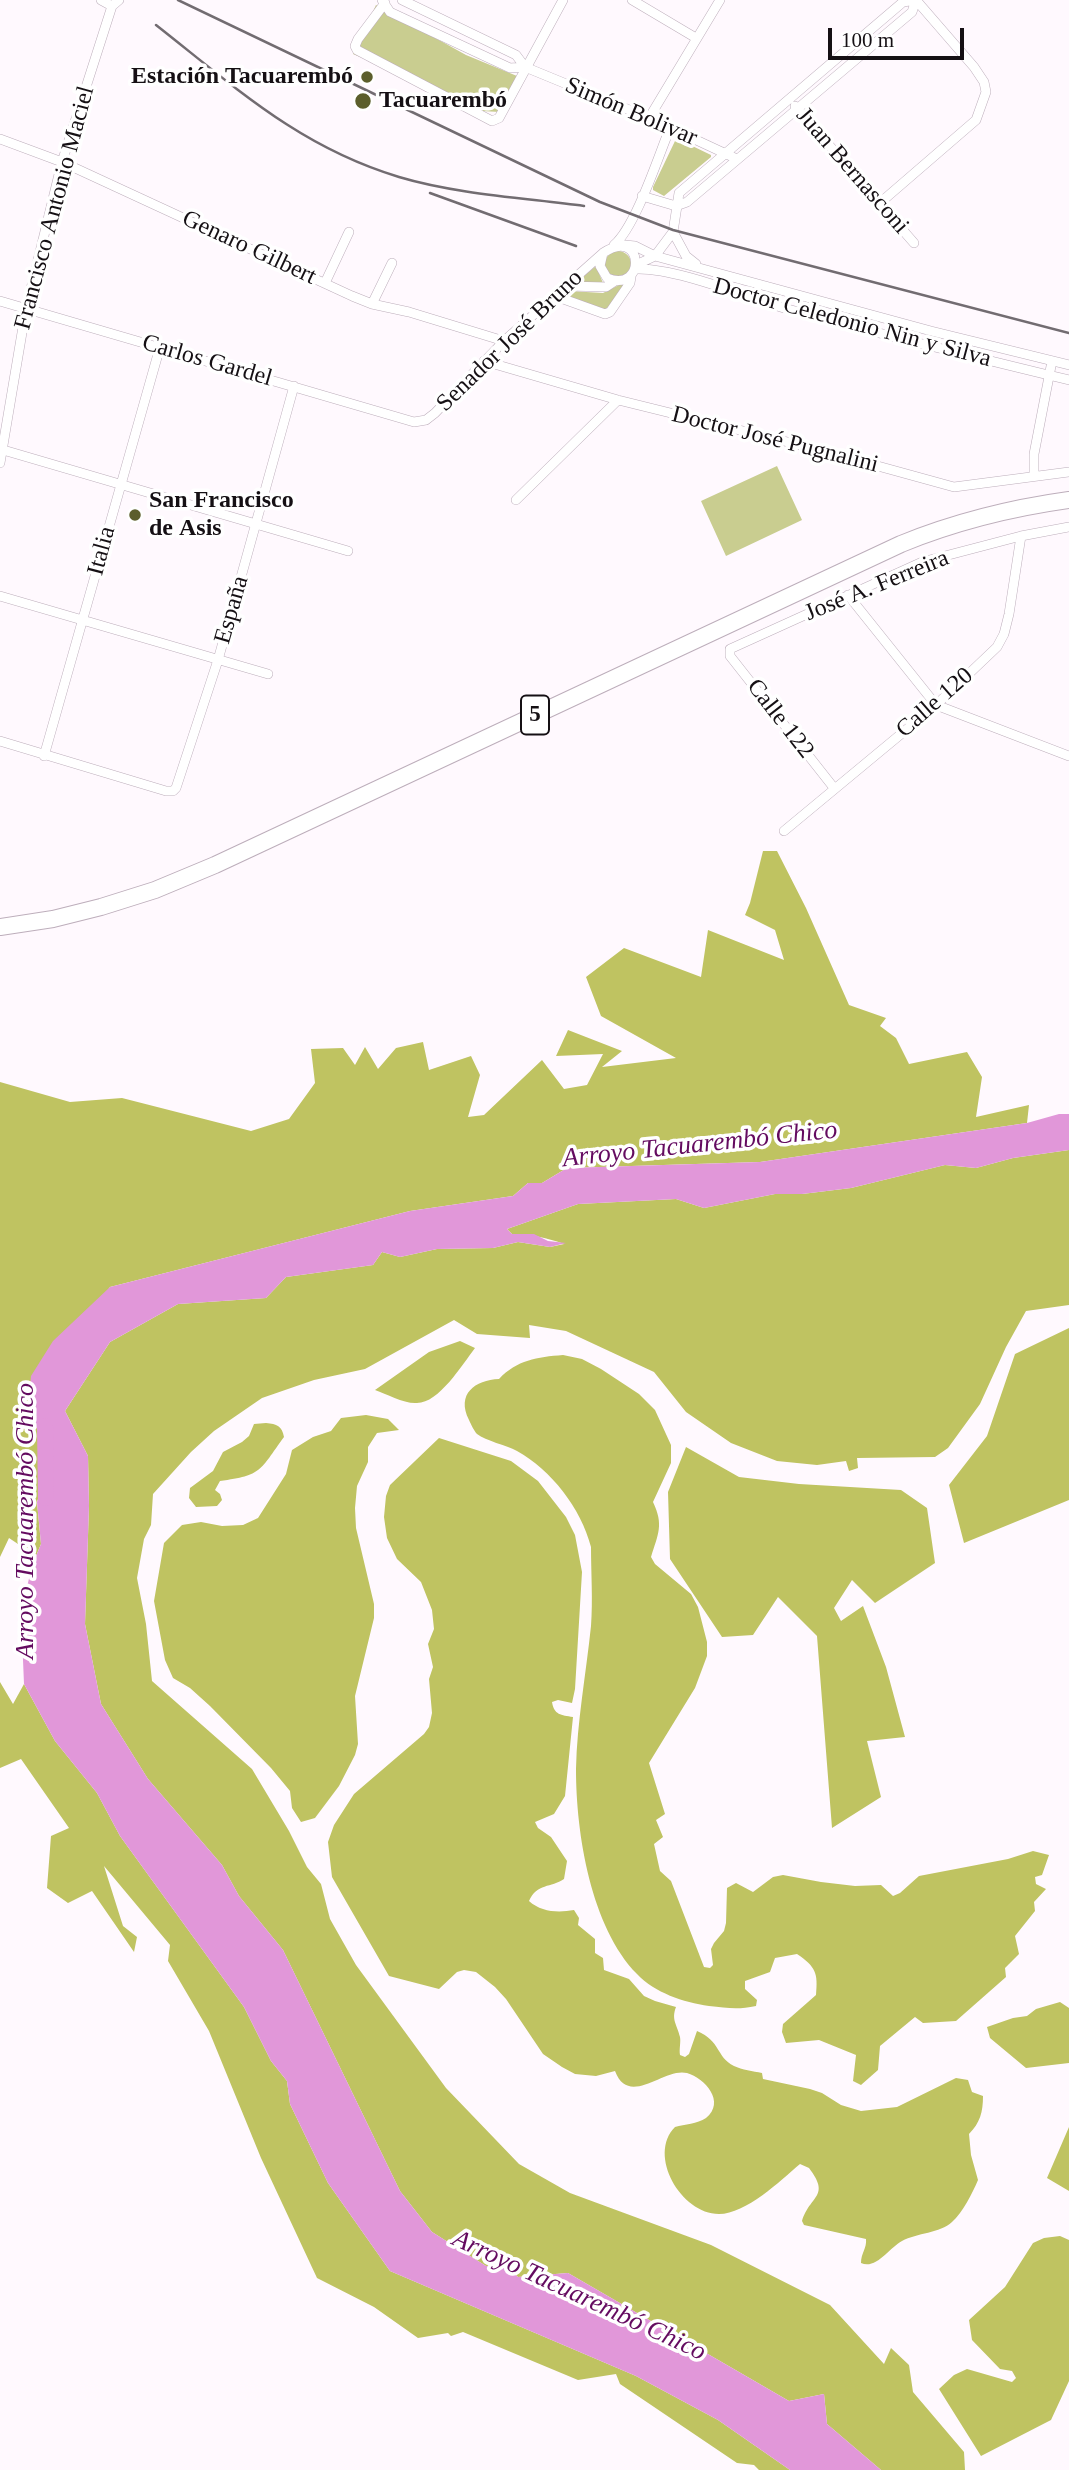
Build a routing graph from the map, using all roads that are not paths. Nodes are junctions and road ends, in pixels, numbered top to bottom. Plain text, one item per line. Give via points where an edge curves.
1 (101, 0) edge
2 (400, 0) edge
3 (563, 0) edge
4 (632, 0) edge
5 (720, 0) edge
6 (916, 0) edge
7 (115, 3) edge
8 (386, 5) edge
9 (696, 38) junction
10 (525, 67) junction
11 (790, 99) junction
12 (798, 108) junction
13 (649, 118) junction
14 (670, 128) junction
15 (0, 139) edge
16 (725, 153) junction
17 (737, 159) junction
18 (62, 162) junction
19 (642, 196) junction
20 (881, 202) junction
21 (676, 206) junction
22 (349, 232) dead end
23 (673, 233) junction
24 (914, 243) dead end
25 (617, 245) junction
26 (603, 253) junction
27 (655, 256) junction
28 (392, 263) dead end
29 (700, 267) junction
30 (634, 270) junction
31 (615, 281) junction
32 (325, 283) junction
33 (567, 286) junction
34 (789, 293) junction
35 (555, 296) junction
36 (0, 301) edge
37 (372, 304) junction
38 (785, 308) junction
39 (26, 309) junction
40 (931, 331) junction
41 (504, 341) junction
42 (928, 345) junction
43 (160, 347) junction
44 (484, 361) junction
45 (1052, 361) junction
46 (1069, 365) edge
47 (1049, 375) junction
48 (1069, 380) edge
49 (294, 386) junction
50 (618, 400) junction
51 (414, 422) joint
52 (1, 449) edge
53 (0, 463) edge
54 (1069, 472) edge
55 (1034, 475) junction
56 (120, 482) junction
57 (516, 500) dead end
58 (1069, 500) edge
59 (256, 524) junction
60 (1069, 527) edge
61 (1021, 536) junction
62 (348, 551) dead end
63 (848, 595) junction
64 (0, 596) edge
65 (83, 620) junction
66 (730, 649) joint
67 (218, 660) junction
68 (268, 674) dead end
69 (936, 705) junction
70 (0, 741) edge
71 (44, 756) junction
72 (1069, 756) edge
73 (834, 788) junction
74 (784, 831) dead end
75 (0, 927) edge

1 - 7 street
2 - 8 street
2 - 10 street, Simón Bolivar via 516,55
3 - 10 street
4 - 9 street
5 - 9 street
6 - 11 street via 903,2
6 - 12 street via 912,12
6 - 20 street via 974,67 986,92 976,120
7 - 18 street, Francisco Antonio Maciel
8 - 10 street, Simón Bolivar via 510,68
8 - 10 street via 358,39 356,50 492,121 499,118
9 - 13 street
10 - 13 street, Simón Bolivar
11 - 12 street, Juan Bernasconi
11 - 16 street
12 - 17 street
12 - 20 street, Juan Bernasconi
13 - 14 street, Simón Bolivar
14 - 16 street, Simón Bolivar
14 - 19 street
15 - 18 street, Genaro Gilbert
16 - 17 street, Simón Bolivar
16 - 21 street via 679,193
17 - 21 street via 687,202
18 - 32 street, Genaro Gilbert
18 - 39 street, Francisco Antonio Maciel
19 - 21 street
19 - 25 street
20 - 24 street, Juan Bernasconi
21 - 23 street
22 - 32 street
23 - 27 street
23 - 29 street via 686,256
25 - 26 street
25 - 27 street, Doctor Celedonio Nin y Silva via 635,246
25 - 30 street via 635,256
26 - 31 street via 601,271
26 - 33 street, Senador José Bruno
27 - 29 street, Doctor Celedonio Nin y Silva
27 - 30 street
28 - 37 street
29 - 34 street, Doctor Celedonio Nin y Silva
30 - 31 street via 622,281
30 - 35 street via 631,283 605,314
30 - 38 street, Doctor Celedonio Nin y Silva via 648,268
31 - 33 street via 606,287
32 - 37 street, Genaro Gilbert
33 - 35 street, Senador José Bruno
34 - 38 street
34 - 40 street, Doctor Celedonio Nin y Silva
35 - 41 street, Senador José Bruno
36 - 39 street, Carlos Gardel
37 - 41 street, Genaro Gilbert
38 - 42 street, Doctor Celedonio Nin y Silva
39 - 43 street, Carlos Gardel
39 - 52 street, Francisco Antonio Maciel
40 - 42 street
40 - 45 street, Doctor Celedonio Nin y Silva
41 - 44 street, Senador José Bruno
42 - 47 street, Doctor Celedonio Nin y Silva
43 - 49 street, Carlos Gardel
43 - 56 street, Italia
44 - 50 street, Doctor José Pugnalini
44 - 51 street, Senador José Bruno via 435,413
45 - 46 street, Doctor Celedonio Nin y Silva
45 - 47 street
47 - 48 street, Doctor Celedonio Nin y Silva
47 - 55 street
49 - 51 street, Carlos Gardel
49 - 59 street, España
50 - 55 street, Doctor José Pugnalini via 954,487
50 - 57 street
52 - 53 street, Francisco Antonio Maciel
52 - 56 street
54 - 55 street, Doctor José Pugnalini
56 - 59 street
56 - 65 street, Italia
58 - 75 highway, 5 via 968,521 901,544 155,890 90,910
59 - 62 street
59 - 67 street, España
60 - 61 street, José A. Ferreira
61 - 63 street, José A. Ferreira via 922,562
61 - 69 street, Calle 120 via 1004,634 997,647
63 - 66 street, José A. Ferreira
63 - 69 street
64 - 65 street
65 - 67 street
65 - 71 street, Italia
66 - 73 street, Calle 122 via 730,656
67 - 68 street
67 - 71 street, España via 173,791
69 - 72 street
69 - 73 street, Calle 120
70 - 71 street
73 - 74 street, Calle 120

